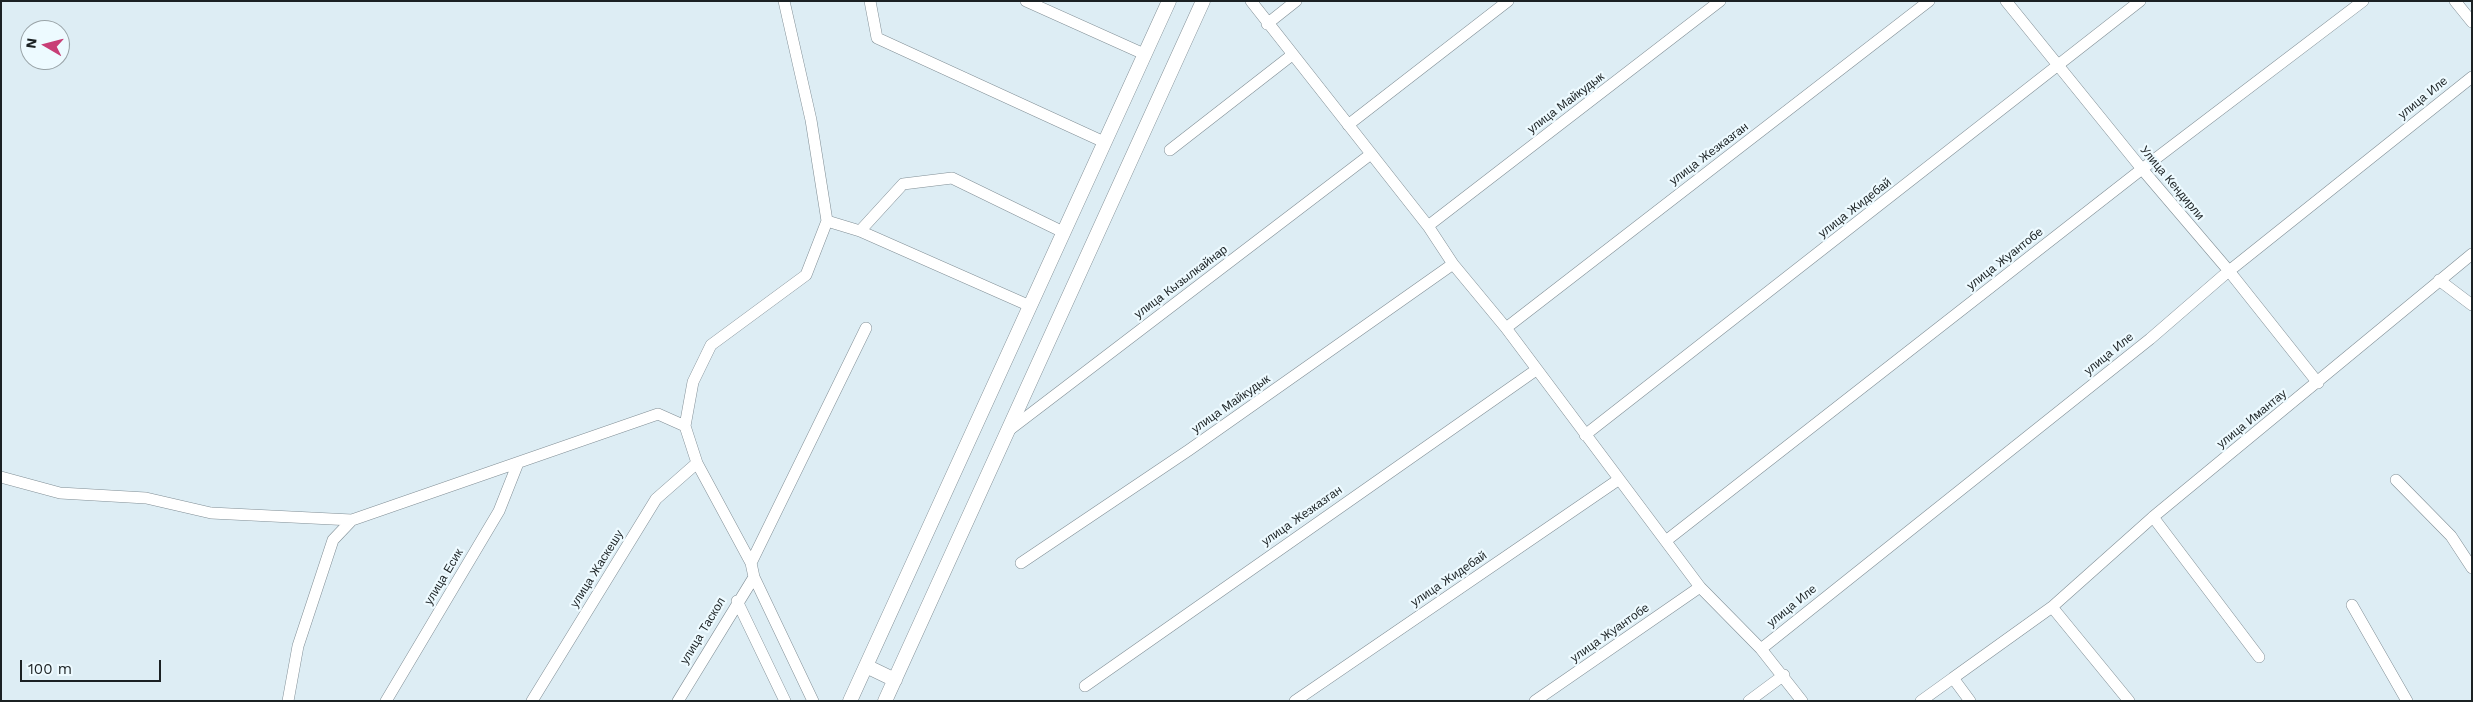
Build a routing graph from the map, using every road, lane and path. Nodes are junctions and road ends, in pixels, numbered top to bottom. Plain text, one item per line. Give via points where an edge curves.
1 (784, 1) edge
2 (870, 1) edge
3 (1026, 1) edge
4 (1169, 1) edge
5 (1203, 1) edge
6 (1251, 1) edge
7 (1296, 1) edge
8 (1508, 1) edge
9 (1720, 1) edge
10 (1929, 1) edge
11 (2006, 1) edge
12 (2140, 1) edge
13 (2363, 1) edge
14 (2456, 1) edge
15 (2472, 22) edge
16 (1268, 24) junction
17 (1144, 54) junction
18 (1292, 54) junction
19 (2059, 66) junction
20 (2472, 77) edge
21 (1348, 126) junction
22 (1104, 142) junction
23 (1170, 150) dead end
24 (1371, 154) junction
25 (2142, 169) junction
26 (827, 221) junction
27 (1428, 226) junction
28 (860, 231) junction
29 (1064, 232) junction
30 (2472, 254) edge
31 (1454, 264) junction
32 (2229, 271) junction
33 (2439, 280) junction
34 (2472, 305) edge
35 (1030, 306) junction
36 (866, 328) dead end
37 (1506, 328) junction
38 (1536, 370) junction
39 (2318, 383) junction
40 (685, 426) junction
41 (1008, 431) junction
42 (1585, 435) junction
43 (518, 463) junction
44 (697, 463) junction
45 (1, 477) edge
46 (1618, 480) junction
47 (2396, 480) dead end
48 (2153, 517) junction
49 (352, 520) junction
50 (1667, 540) junction
51 (751, 563) junction
52 (1021, 563) dead end
53 (2472, 568) edge
54 (754, 577) junction
55 (1700, 587) junction
56 (737, 600) junction
57 (2352, 606) dead end
58 (2052, 607) junction
59 (1761, 649) junction
60 (2259, 657) dead end
61 (866, 666) junction
62 (1784, 675) junction
63 (1953, 678) junction
64 (895, 680) junction
65 (1085, 686) dead end
66 (288, 701) edge
67 (386, 701) edge
68 (532, 701) edge
69 (678, 701) edge
70 (786, 701) edge
71 (813, 701) edge
72 (850, 701) edge
73 (885, 701) edge
74 (1295, 701) edge
75 (1535, 701) edge
76 (1749, 701) edge
77 (1802, 701) edge
78 (1921, 701) edge
79 (1970, 701) edge
80 (2129, 701) edge
81 (2406, 701) edge

1 - 26 street via 811,120
2 - 22 street via 877,38
3 - 17 street
4 - 17 main road
5 - 41 main road
6 - 16 street
7 - 16 street
8 - 21 street
9 - 27 street, улица Майкудык
10 - 37 street, улица Жезказган
11 - 19 street, Улица Кендирли
12 - 19 street, улица Жидебай
13 - 25 street, улица Жуантобе
14 - 15 street
16 - 18 street
17 - 22 main road
18 - 21 street
18 - 23 street
19 - 25 street, Улица Кендирли
19 - 42 street, улица Жидебай
20 - 32 street, улица Иле
21 - 24 street
22 - 29 main road
24 - 27 street
24 - 41 street, улица Кызылкайнар
25 - 32 street, Улица Кендирли
25 - 50 street, улица Жуантобе
26 - 28 street
26 - 40 street via 806,275 711,345 694,382
27 - 31 street
28 - 29 street via 903,184 952,178
28 - 35 street
29 - 35 main road
30 - 33 street, улица Имантау
31 - 37 street
31 - 52 street, улица Майкудык
32 - 39 street, Улица Кендирли
32 - 59 street, улица Иле via 2150,339
33 - 34 street
33 - 39 street, улица Имантау
35 - 61 main road
36 - 51 street
37 - 38 street
38 - 42 street
38 - 65 street, улица Жезказган
39 - 48 street, улица Имантау
40 - 43 street via 658,414
40 - 44 street
41 - 64 main road
42 - 46 street
43 - 49 street
43 - 67 street, улица Есик via 499,511
44 - 51 street
44 - 68 street, улица Жаскешу via 656,499
45 - 49 street via 60,493 146,498 211,513
46 - 50 street
46 - 74 street, улица Жидебай
47 - 53 street via 2451,536
48 - 58 street, улица Имантау
48 - 60 street
49 - 66 street via 333,540 298,646
50 - 55 street
51 - 54 street
54 - 56 street, улица Таскол
54 - 71 street
55 - 59 street
55 - 75 street, улица Жуантобе
56 - 69 street, улица Таскол
56 - 70 street
57 - 81 street
58 - 63 street, улица Имантау
58 - 80 street
59 - 62 street
61 - 64 main road
61 - 72 main road
62 - 76 street
62 - 77 street
63 - 78 street, улица Имантау
63 - 79 street
64 - 73 main road

